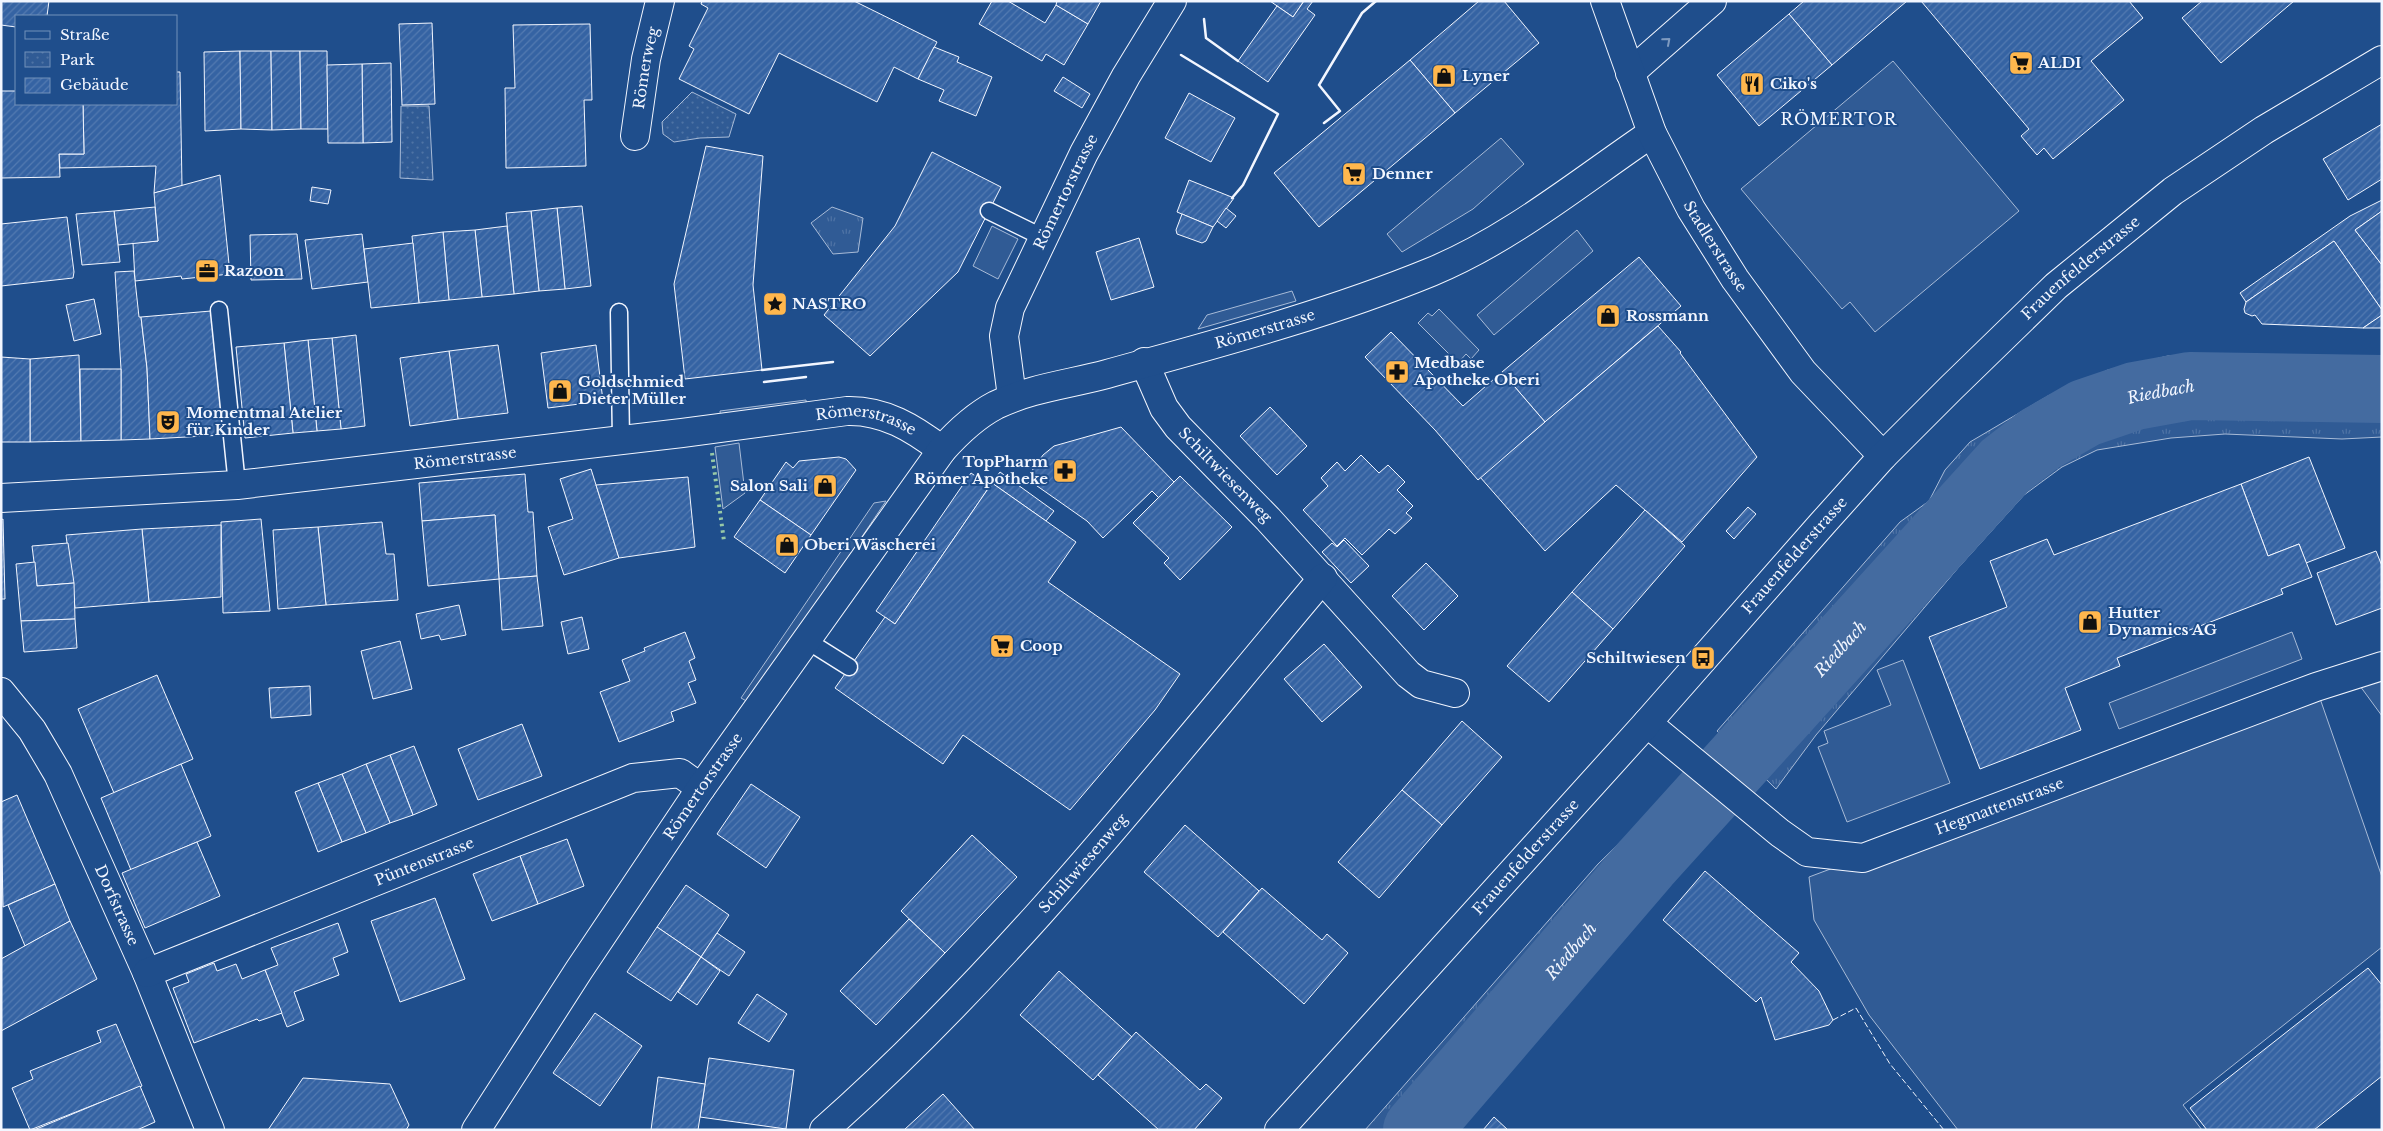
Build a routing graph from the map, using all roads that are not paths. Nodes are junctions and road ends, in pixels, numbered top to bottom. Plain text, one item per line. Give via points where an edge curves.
1 (660, 1) edge
2 (1172, 1) edge
3 (1605, 1) edge
4 (1712, 1) edge
5 (2382, 60) edge
6 (1630, 73) junction
7 (1652, 133) junction
8 (634, 136) dead end
9 (989, 211) dead end
10 (1044, 238) junction
11 (219, 310) dead end
12 (619, 312) dead end
13 (1144, 362) junction
14 (1012, 397) junction
15 (621, 440) junction
16 (942, 450) junction
17 (1883, 456) junction
18 (237, 485) junction
19 (1, 498) edge
20 (1323, 578) junction
21 (806, 640) junction
22 (2382, 666) edge
23 (850, 667) dead end
24 (1, 692) edge
25 (1455, 693) dead end
26 (1647, 723) junction
27 (701, 788) junction
28 (147, 973) junction
29 (210, 1130) edge
30 (476, 1130) edge
31 (824, 1130) edge
32 (1279, 1130) edge

1 - 8 street, Römerweg via 646,59
2 - 10 street, Römertorstrasse via 1109,107
3 - 6 street, Stadlerstrasse
6 -> 4 street
5 - 17 street, Frauenfelderstrasse via 2264,130 2173,192 2056,286
6 - 7 street, Stadlerstrasse
7 - 13 street, Römerstrasse via 1501,235 1432,271 1337,306
7 - 17 street, Stadlerstrasse via 1691,209 1763,320 1803,372
9 - 10 lane
10 - 14 street, Römertorstrasse via 1005,323 1005,353
11 - 18 lane
12 - 15 lane
13 - 14 street, Römerstrasse
13 - 20 street, Schiltwiesenweg via 1164,408 1178,427
14 - 16 street, Römerstrasse via 980,414
15 - 16 street, Römerstrasse via 827,412 859,411 892,418
15 - 18 street, Römerstrasse
16 - 21 street, Römertorstrasse
17 - 26 street, Frauenfelderstrasse
18 - 19 street, Römerstrasse
20 - 25 street, Schiltwiesenweg via 1408,674 1427,686
20 - 31 street, Schiltwiesenweg via 1037,916 911,1048
21 - 23 lane
21 - 27 street, Römertorstrasse
22 - 26 street, Hegmattenstrasse via 2316,687 1863,858 1807,852
24 - 28 street, Dorfstrasse via 32,730 58,774
26 - 32 street, Frauenfelderstrasse
27 - 28 street, Püntenstrasse via 680,773 633,778
27 - 30 street, Römertorstrasse
28 - 29 street, Dorfstrasse

